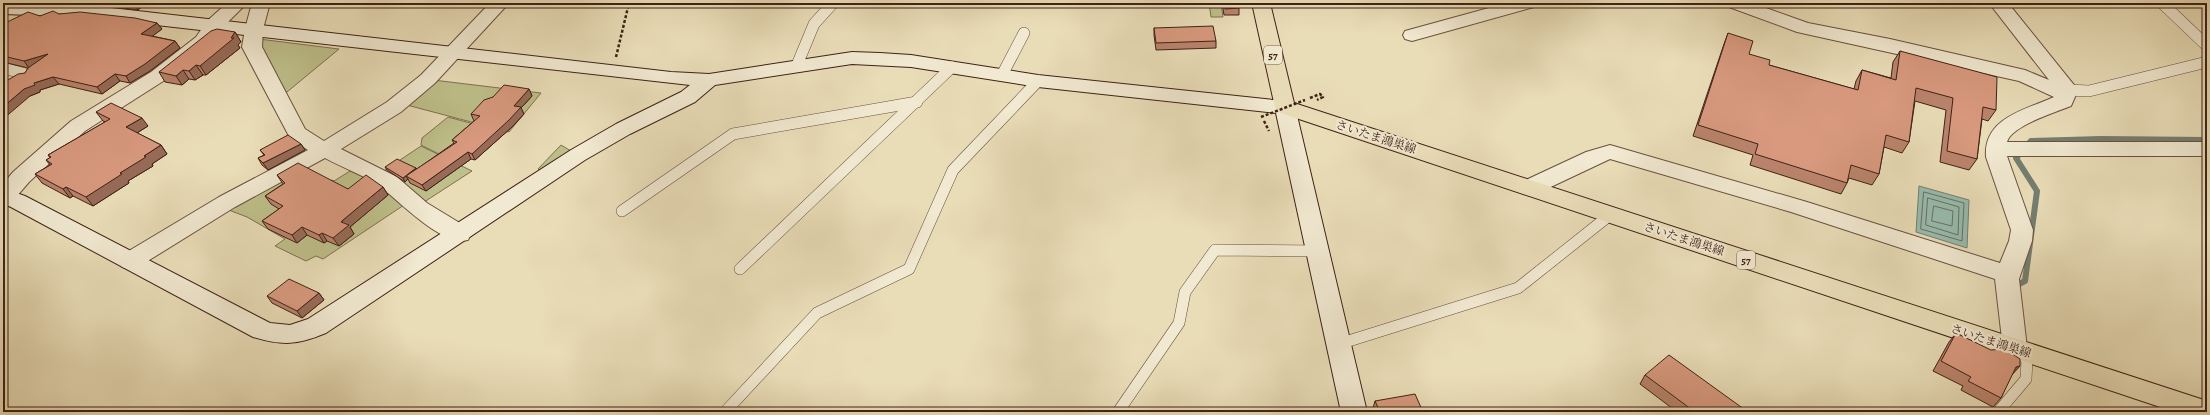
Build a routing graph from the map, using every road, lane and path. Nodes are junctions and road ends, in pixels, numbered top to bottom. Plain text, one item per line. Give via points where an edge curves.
1 (238, 3) edge
2 (261, 3) edge
3 (500, 3) edge
4 (629, 3) edge
5 (833, 3) edge
6 (1261, 3) edge
7 (1528, 3) edge
8 (1735, 3) edge
9 (1998, 3) edge
10 (2162, 3) edge
11 (41, 6) edge
12 (3, 8) edge
13 (214, 25) junction
14 (3, 26) edge
15 (254, 29) junction
16 (1024, 33) dead end
17 (1412, 35) dead end
18 (2207, 46) edge
19 (454, 53) junction
20 (2207, 62) edge
21 (797, 65) junction
22 (952, 67) junction
23 (3, 68) edge
24 (609, 72) junction
25 (26, 74) edge
26 (1002, 75) junction
27 (708, 80) junction
28 (1038, 81) junction
29 (2067, 92) junction
30 (917, 102) junction
31 (1313, 102) dead end
32 (1295, 103) junction
33 (1270, 133) dead end
34 (326, 149) junction
35 (1996, 149) junction
36 (2207, 149) edge
37 (1530, 188) junction
38 (3, 198) edge
39 (622, 211) dead end
40 (1610, 215) junction
41 (460, 234) junction
42 (1318, 251) junction
43 (130, 261) junction
44 (740, 269) dead end
45 (2008, 274) junction
46 (1339, 344) junction
47 (2015, 348) junction
48 (725, 412) edge
49 (1118, 412) edge
50 (1354, 412) edge
51 (1998, 412) edge
52 (2207, 412) edge

1 - 13 street
2 - 15 street
3 - 19 street
4 - 24 path via 618,53
5 - 21 lane via 814,21 808,31
6 - 32 main road, 57
7 - 17 street
8 - 29 street via 1804,28 1890,44 2025,76
9 - 29 street
10 - 18 lane
11 - 12 street
11 - 13 street
11 - 14 street
13 - 15 street
13 - 38 street via 202,41 158,76 78,126 21,177
15 - 19 street
15 - 34 street via 252,46 297,134
16 - 26 lane
19 - 24 street
19 - 34 street via 394,107
20 - 29 lane via 2089,90
21 - 22 street via 852,58 880,58
21 - 27 street
22 - 26 street
22 - 30 lane
23 - 25 lane
24 - 27 street
26 - 28 street
27 - 41 street via 688,97 623,129 578,155
28 - 32 street
28 - 48 lane via 952,170 909,269 818,313
29 - 35 street via 2064,100 2009,126 1998,136
30 - 39 lane via 733,134
30 - 44 lane
31 - 32 path via 1324,97 1320,94
32 - 33 path, bridge via 1261,117
32 - 37 main road, さいたま鴻巣線 / 57
32 - 42 street
34 - 41 street via 389,182 419,209
34 - 43 street via 227,202
35 - 36 street
35 - 45 street via 2022,231
37 - 40 main road, さいたま鴻巣線 / 57
37 - 45 street via 1547,177 1578,165 1599,153 1610,152 1799,207
38 - 43 street via 17,201
40 - 46 lane via 1518,288
40 - 47 main road, さいたま鴻巣線 / 57
41 - 43 street via 317,326 293,335 278,336 262,330
42 - 46 street
42 - 49 lane via 1214,250 1185,292 1179,323
45 - 47 street
46 - 50 street
47 - 51 lane via 2027,360 2026,379
47 - 52 main road, さいたま鴻巣線 / 57

